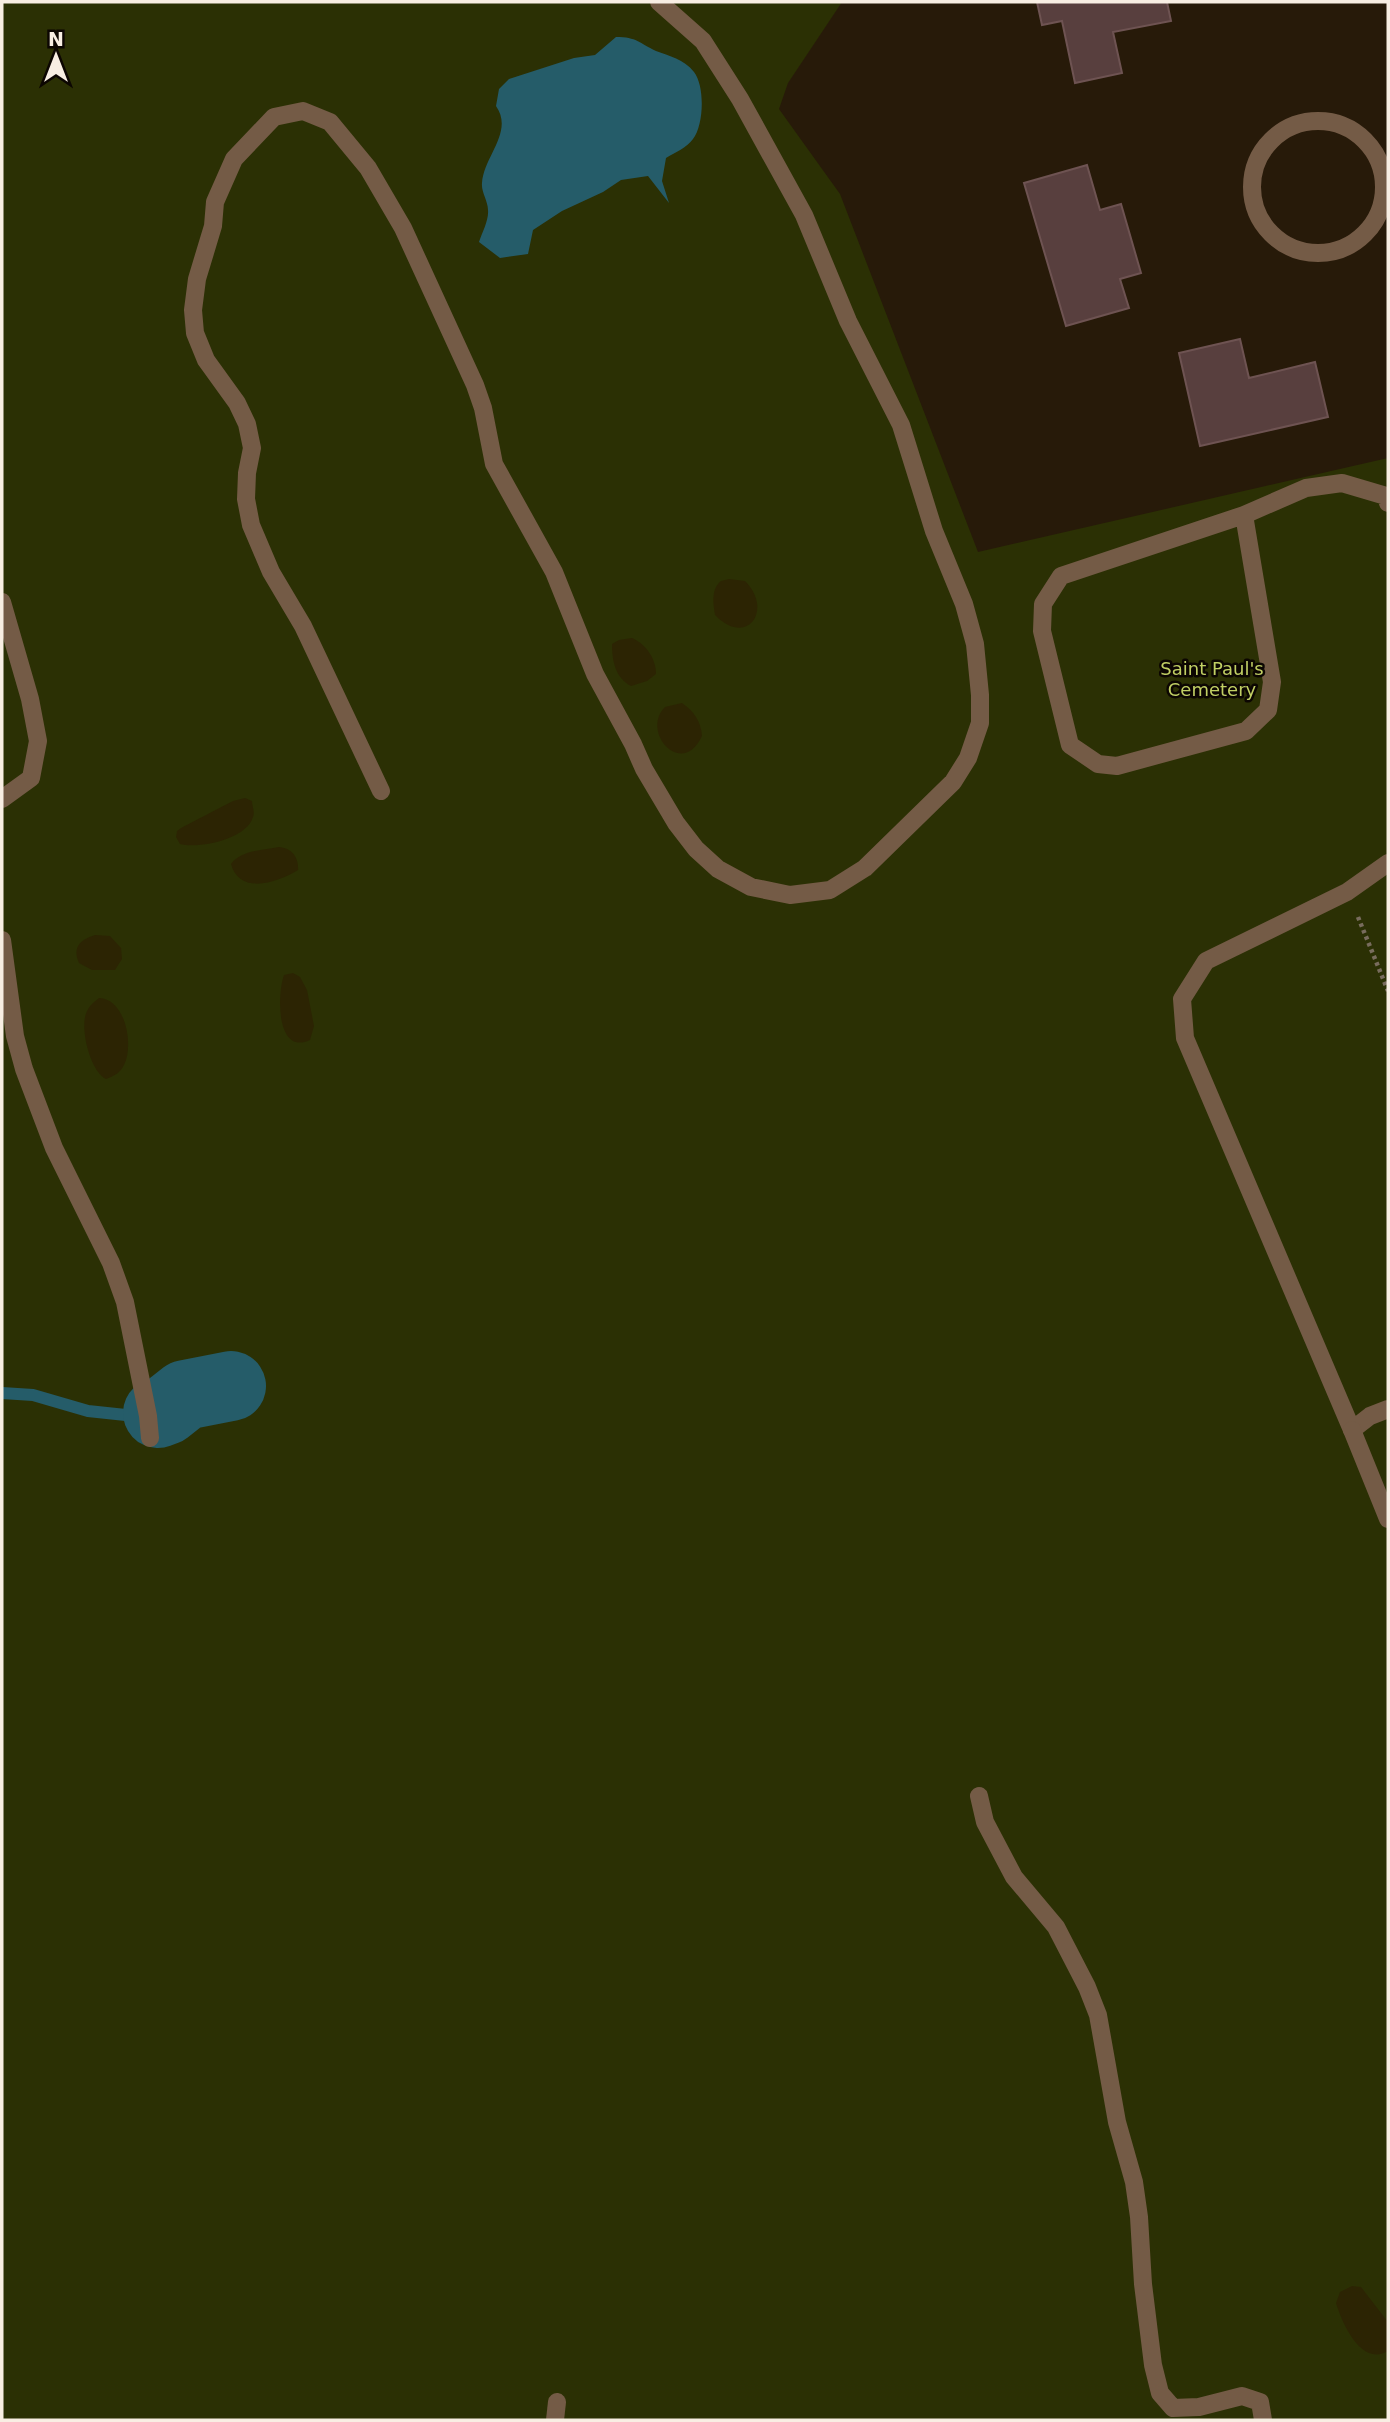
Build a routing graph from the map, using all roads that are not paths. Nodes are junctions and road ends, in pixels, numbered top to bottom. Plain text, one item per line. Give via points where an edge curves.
1 (659, 2) edge
2 (1384, 159) edge
3 (1388, 503) edge
4 (1244, 514) junction
5 (2, 603) edge
6 (381, 791) dead end
7 (2, 799) edge
8 (1388, 863) edge
9 (2, 940) edge
10 (1388, 1409) edge
11 (1352, 1430) junction
12 (150, 1438) dead end
13 (1388, 1519) edge
14 (979, 1796) dead end
15 (557, 2402) dead end
16 (555, 2420) edge
17 (1263, 2420) edge

1 - 6 street via 703,41 740,99 804,215 848,321 901,425 933,531 975,643 980,723 968,758 953,782 906,830 865,868 830,890 790,895 751,887 718,869 696,849 644,769 595,674 554,572 494,464 475,386 404,228 380,185 331,122 303,111 274,117 234,159 215,202 213,226 197,279 195,334 247,424 252,448 246,499 251,525
2 - 2 street via 1362,136 1335,122 1290,127 1277,135 1258,159 1252,194 1257,214 1285,244 1325,253 1345,247 1362,237 1383,202
3 - 4 street via 1386,496 1342,483 1306,488
4 - 4 street via 1061,576 1043,604 1042,631 1070,745 1098,764 1117,766 1246,731 1268,710 1272,682
5 - 7 street via 38,741 31,778
8 - 11 street via 1347,892 1206,961 1182,999 1185,1038
9 - 12 street via 24,1069 54,1148 125,1301
10 - 11 street
11 - 13 street
14 - 17 street via 985,1822 1014,1877 1056,1927 1098,2015 1117,2122 1134,2182 1149,2335 1160,2393 1173,2408 1242,2396 1260,2403
15 - 16 street

